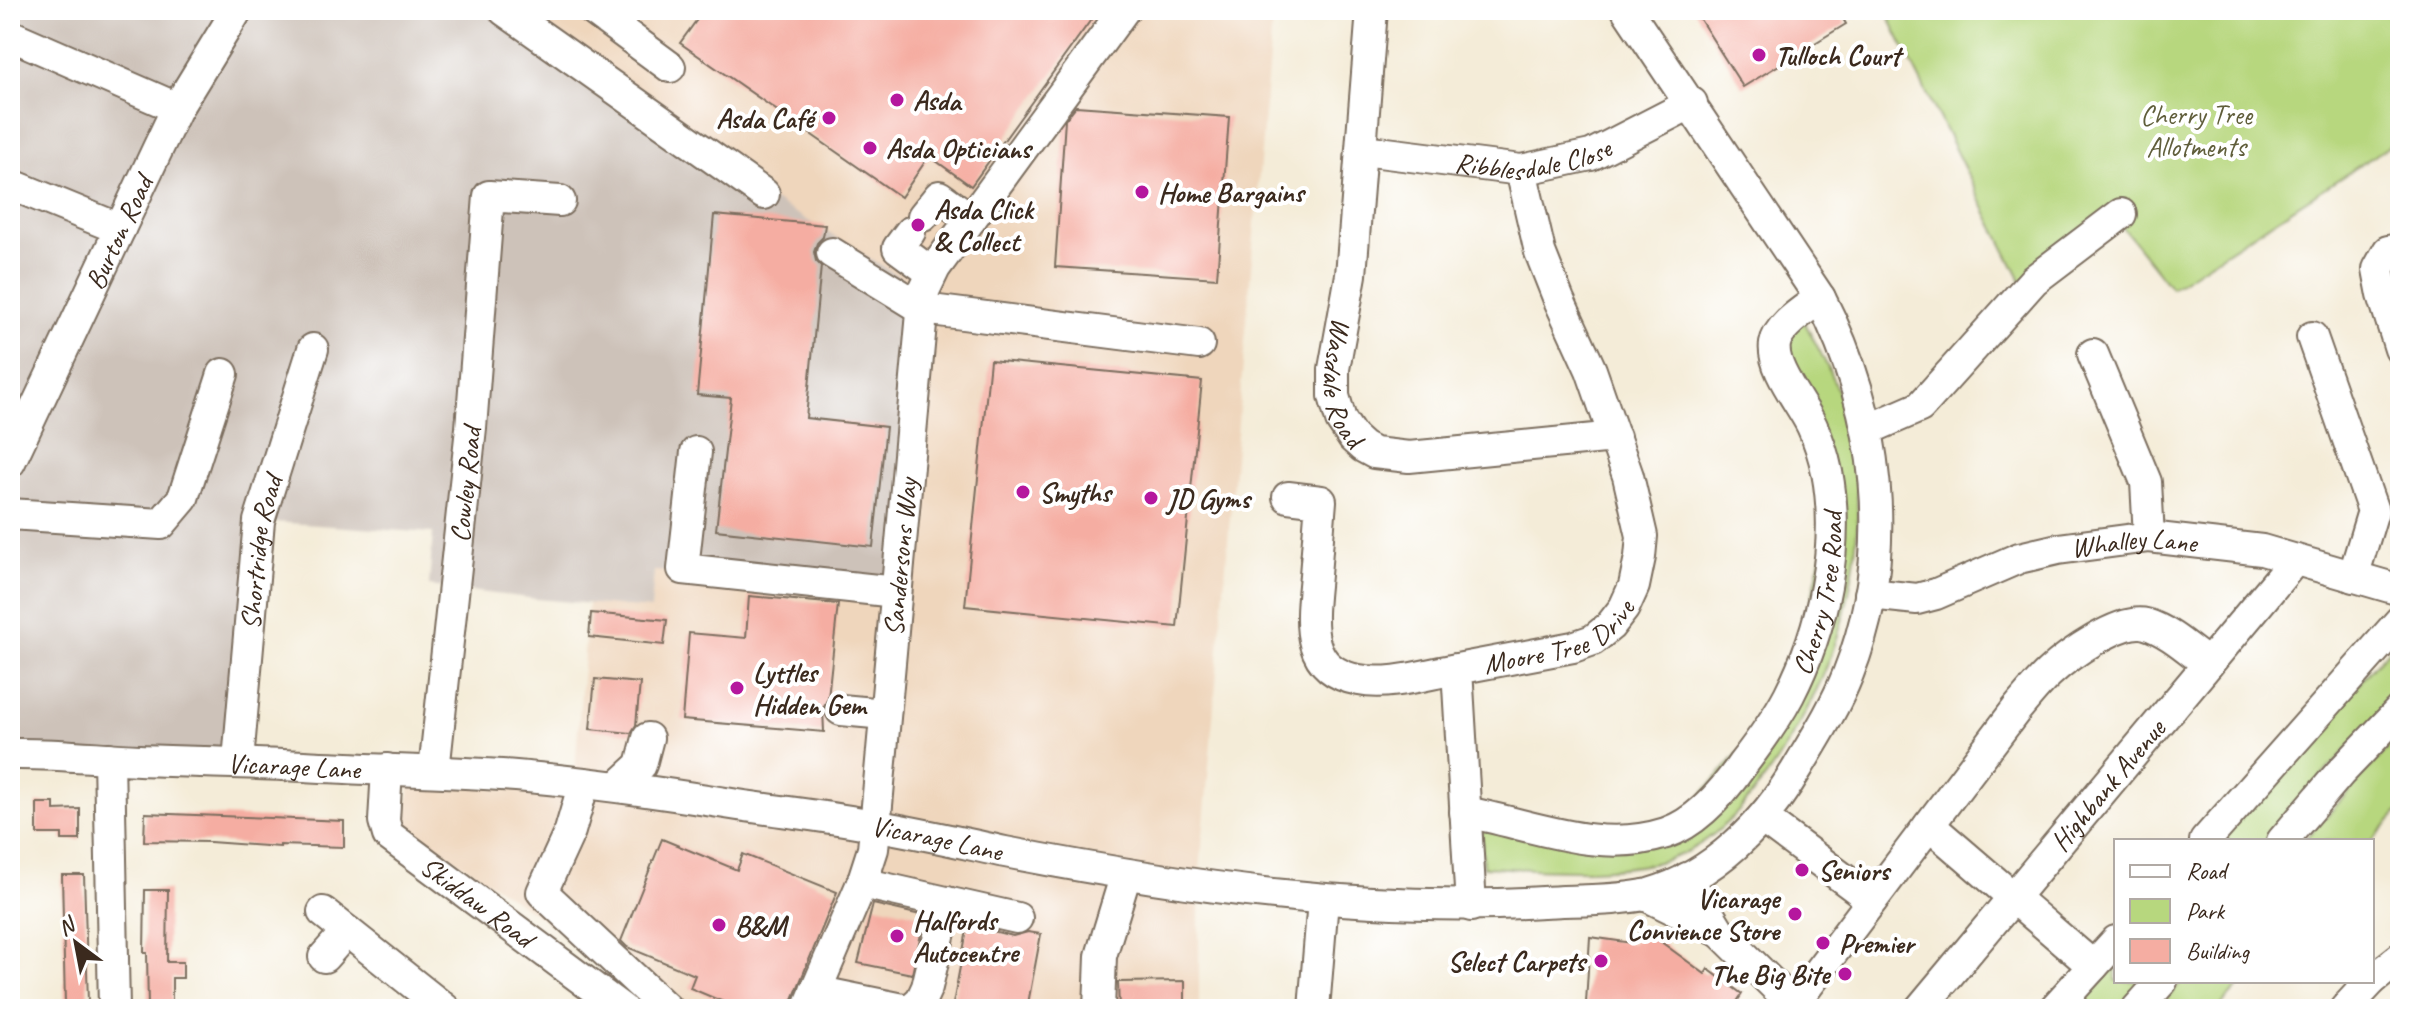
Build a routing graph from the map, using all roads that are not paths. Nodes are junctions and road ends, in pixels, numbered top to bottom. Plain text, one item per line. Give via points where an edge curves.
1 (237, 10) edge
2 (590, 10) edge
3 (1124, 10) edge
4 (1372, 10) edge
5 (1627, 10) edge
6 (509, 11) edge
7 (10, 35) edge
8 (557, 48) junction
9 (670, 67) dead end
10 (1692, 103) junction
11 (177, 108) junction
12 (1363, 150) junction
13 (1521, 170) junction
14 (10, 184) edge
15 (764, 194) dead end
16 (560, 201) dead end
17 (2121, 214) dead end
18 (971, 219) junction
19 (120, 229) junction
20 (2400, 249) edge
21 (832, 253) dead end
22 (926, 291) junction
23 (1820, 298) junction
24 (2312, 337) dead end
25 (1199, 344) dead end
26 (313, 349) dead end
27 (2400, 349) edge
28 (2093, 354) dead end
29 (223, 374) dead end
30 (1867, 430) junction
31 (1615, 437) junction
32 (696, 452) dead end
33 (10, 462) edge
34 (1288, 497) dead end
35 (10, 514) edge
36 (2149, 537) junction
37 (2295, 560) junction
38 (2353, 577) junction
39 (2400, 590) edge
40 (896, 592) junction
41 (1870, 594) junction
42 (2400, 621) edge
43 (2208, 664) junction
44 (1457, 669) junction
45 (841, 710) dead end
46 (2400, 710) edge
47 (885, 714) junction
48 (648, 738) dead end
49 (10, 754) edge
50 (109, 758) junction
51 (238, 761) junction
52 (387, 769) junction
53 (434, 771) junction
54 (584, 783) junction
55 (618, 786) junction
56 (1465, 812) junction
57 (1762, 818) junction
58 (877, 825) junction
59 (1929, 825) junction
60 (2207, 839) edge
61 (2284, 839) edge
62 (1737, 844) junction
63 (1126, 874) junction
64 (1687, 878) junction
65 (862, 883) junction
66 (1645, 895) junction
67 (2013, 897) junction
68 (1323, 900) junction
69 (1872, 900) junction
70 (947, 902) junction
71 (1471, 906) junction
72 (323, 912) dead end
73 (1017, 918) dead end
74 (347, 931) junction
75 (1720, 932) junction
76 (2114, 943) edge
77 (324, 957) dead end
78 (2400, 958) edge
79 (2093, 966) junction
80 (2374, 979) edge
81 (2160, 983) edge
82 (2370, 983) edge
83 (811, 1000) edge
84 (1796, 1007) edge
85 (114, 1009) edge
86 (445, 1009) edge
87 (622, 1009) edge
88 (667, 1009) edge
89 (903, 1009) edge
90 (911, 1009) edge
91 (1099, 1009) edge
92 (1314, 1009) edge
93 (1920, 1009) edge
94 (2054, 1009) edge
95 (2137, 1009) edge
96 (2345, 1009) edge

1 - 11 street, Burton Road
2 - 8 street
2 - 9 street
3 - 18 street
4 - 12 street, Wasdale Road
5 - 10 street, Cherry Tree Road
6 - 8 street
7 - 11 street
8 - 15 street
10 - 13 street, Ribblesdale Close via 1591,155
10 - 23 street, Cherry Tree Road
11 - 19 street, Burton Road
12 - 13 street, Ribblesdale Close
12 - 31 street, Wasdale Road via 1351,275 1334,369 1334,396 1353,438 1374,453 1409,457
13 - 31 street, Moore Tree Drive via 1540,252
14 - 19 street
16 - 53 street, Cowley Road via 489,196 471,428
17 - 30 street via 2034,280 1920,407
18 - 22 street
18 - 22 street via 939,196 898,248
19 - 33 street, Burton Road
20 - 27 street via 2388,251 2378,269
21 - 22 street
22 - 25 street
22 - 40 street, Sandersons Way
23 - 30 street, Cherry Tree Road via 1843,346
23 - 56 street, Cherry Tree Road via 1778,334 1774,346 1780,369 1813,427 1827,471 1829,557 1822,608 1807,653 1764,736 1718,795 1669,832 1585,840
24 - 38 street via 2373,511
26 - 51 street, Shortridge Road via 259,521
28 - 36 street via 2146,482
29 - 35 street via 183,498 161,524
30 - 41 street, Cherry Tree Road via 1877,510
31 - 44 street, Moore Tree Drive via 1642,536 1634,586 1618,617 1583,644
32 - 40 street via 683,569
34 - 44 street via 1321,501 1310,623 1315,647 1333,671 1361,681
36 - 37 street, Whalley Lane via 2262,550
36 - 41 street, Whalley Lane via 2027,556 1917,599
37 - 38 street, Whalley Lane
37 - 43 street, Highbank Avenue
38 - 39 street, Whalley Lane
40 - 47 street, Sandersons Way
41 - 57 street, Cherry Tree Road via 1836,701
42 - 60 street
43 - 59 street via 2161,630 2142,623 2124,626 2071,654 2016,710
43 - 67 street, Highbank Avenue
44 - 56 street, Moore Tree Drive
45 - 47 street
46 - 61 street
47 - 58 street, Sandersons Way
48 - 55 street via 641,765
49 - 50 street, Vicarage Lane
50 - 51 street, Vicarage Lane
50 - 85 street
51 - 52 street, Vicarage Lane
52 - 53 street, Vicarage Lane
52 - 87 street, Skiddaw Road via 388,835
53 - 54 street, Vicarage Lane
54 - 55 street, Vicarage Lane
54 - 88 street via 570,831 542,892
55 - 58 street, Vicarage Lane
56 - 71 street, Moore Tree Drive
57 - 62 street, Cherry Tree Road
57 - 69 street
58 - 63 street, Vicarage Lane
58 - 65 street, Sandersons Way
59 - 67 street
59 - 69 street
62 - 64 street, Cherry Tree Road
62 - 75 street via 1719,878 1715,902
63 - 68 street, Vicarage Lane
63 - 91 street via 1101,956
64 - 66 street, Vicarage Lane
64 - 75 street
65 - 70 street
65 - 83 street, Sandersons Way
66 - 71 street, Vicarage Lane
66 - 75 street
67 - 79 street
67 - 93 street, Highbank Avenue
68 - 71 street, Vicarage Lane
68 - 92 street
69 - 84 street
70 - 73 street
70 - 90 street via 927,987
72 - 74 street
74 - 77 street
74 - 86 street
75 - 84 street
76 - 79 street
78 - 80 street
79 - 94 street
81 - 95 street
82 - 96 street
83 - 89 street

